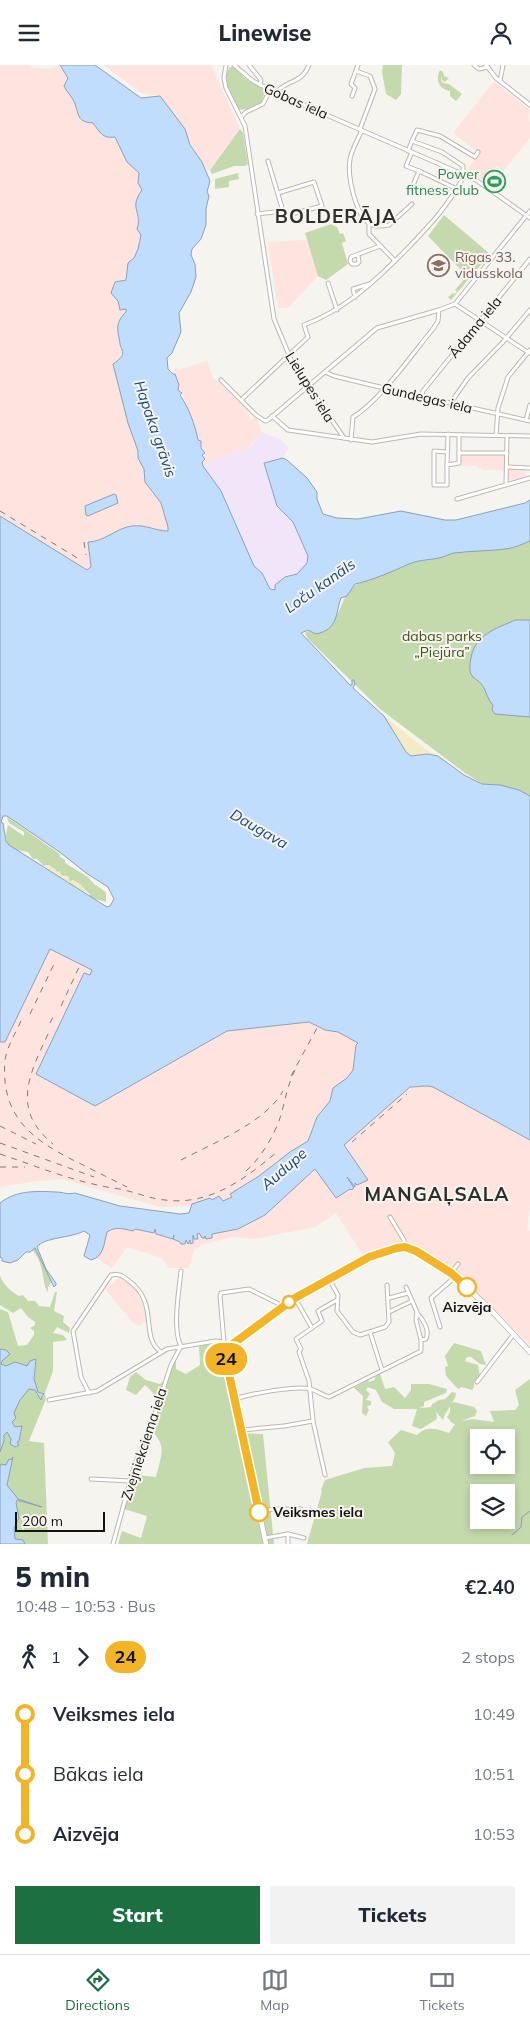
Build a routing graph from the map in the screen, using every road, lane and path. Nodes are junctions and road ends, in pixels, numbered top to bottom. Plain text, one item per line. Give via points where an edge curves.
1 (226, 65) edge
2 (234, 65) edge
3 (249, 65) edge
4 (309, 65) edge
5 (358, 65) edge
6 (474, 65) edge
7 (503, 65) edge
8 (487, 66) edge
9 (356, 71) junction
10 (500, 81) junction
11 (260, 85) junction
12 (270, 90) junction
13 (276, 93) junction
14 (352, 96) dead end
15 (530, 105) edge
16 (241, 117) junction
17 (361, 130) junction
18 (412, 141) junction
19 (410, 151) junction
20 (478, 152) dead end
21 (268, 161) dead end
22 (418, 171) junction
23 (464, 175) junction
24 (414, 183) dead end
25 (457, 189) junction
26 (278, 193) junction
27 (412, 204) dead end
28 (283, 211) junction
29 (530, 211) edge
30 (258, 213) junction
31 (526, 216) junction
32 (530, 218) edge
33 (369, 223) junction
34 (380, 246) junction
35 (358, 255) dead end
36 (530, 259) edge
37 (395, 261) junction
38 (328, 283) dead end
39 (372, 283) junction
40 (355, 297) junction
41 (455, 304) junction
42 (337, 310) junction
43 (440, 310) junction
44 (530, 310) edge
45 (480, 321) junction
46 (507, 338) junction
47 (529, 352) edge
48 (289, 356) junction
49 (325, 372) junction
50 (221, 379) dead end
51 (308, 386) junction
52 (384, 388) junction
53 (421, 397) junction
54 (242, 399) junction
55 (450, 404) junction
56 (530, 405) edge
57 (497, 414) junction
58 (272, 416) junction
59 (528, 421) edge
60 (448, 435) junction
61 (459, 435) junction
62 (496, 435) junction
63 (507, 435) junction
64 (530, 436) edge
65 (344, 438) junction
66 (351, 440) junction
67 (447, 452) junction
68 (459, 453) junction
69 (507, 453) junction
70 (447, 465) junction
71 (507, 467) junction
72 (530, 468) edge
73 (530, 478) edge
74 (506, 485) junction
75 (457, 499) dead end
76 (390, 1217) dead end
77 (405, 1247) junction
78 (458, 1263) dead end
79 (181, 1271) dead end
80 (451, 1273) junction
81 (456, 1277) junction
82 (329, 1279) junction
83 (387, 1285) dead end
84 (406, 1287) dead end
85 (408, 1293) junction
86 (295, 1298) junction
87 (389, 1298) junction
88 (338, 1299) junction
89 (412, 1301) junction
90 (283, 1306) junction
91 (389, 1312) junction
92 (417, 1312) junction
93 (440, 1327) dead end
94 (312, 1328) junction
95 (370, 1332) junction
96 (513, 1335) junction
97 (421, 1340) junction
98 (224, 1342) junction
99 (181, 1346) junction
100 (228, 1349) junction
101 (161, 1352) junction
102 (530, 1352) edge
103 (382, 1370) junction
104 (477, 1382) dead end
105 (310, 1389) junction
106 (89, 1393) junction
107 (234, 1399) junction
108 (49, 1400) dead end
109 (313, 1421) junction
110 (241, 1430) junction
111 (325, 1475) dead end
112 (91, 1479) dead end
113 (130, 1481) junction
114 (301, 1509) dead end
115 (259, 1512) junction
116 (288, 1534) junction
117 (304, 1538) dead end
118 (266, 1541) edge
119 (114, 1544) edge
120 (288, 1544) edge

1 - 16 street, Lielupes iela via 226,88
2 - 11 street, Gobas iela
3 - 11 street via 261,80
4 - 13 street via 302,78 281,87
5 - 9 street
6 - 8 street via 477,69
7 - 10 street
8 - 10 street
9 - 14 street via 351,84 355,88
9 - 17 street via 370,76 375,89
10 - 15 street
11 - 12 street, Gobas iela
12 - 13 street, Gobas iela
12 - 16 street via 263,104
13 - 17 street, Gobas iela
16 - 30 street, Lielupes iela
17 - 19 street, Gobas iela
17 - 33 street via 350,157 349,184
18 - 19 street
18 - 20 street via 417,130 440,136 475,157
18 - 23 street via 442,152 464,167
19 - 22 street via 406,166
19 - 23 street, Gobas iela
21 - 26 street
22 - 24 street
22 - 25 street
23 - 25 street
23 - 31 street, Gobas iela
25 - 37 street via 437,219
26 - 28 street
26 - 28 street via 314,182 322,206 288,215
27 - 33 street via 389,225
28 - 30 street
29 - 31 street
30 - 48 street, Lielupes iela via 273,315
31 - 32 street, Gobas iela
31 - 41 street
33 - 34 street via 369,234
34 - 35 street
34 - 37 street
36 - 45 street, Ādama iela
37 - 39 street
38 - 42 street
39 - 40 street
39 - 40 street via 353,289
40 - 42 street
41 - 43 street
41 - 45 street
42 - 48 street via 304,325 308,337
43 - 49 street via 377,328
43 - 52 street via 436,325
44 - 46 street
45 - 46 street
45 - 53 street, Ādama iela
46 - 47 street
46 - 55 street via 468,378
47 - 57 street via 508,377
48 - 51 street, Lielupes iela
48 - 54 street
49 - 51 street
49 - 52 street, Gundegas iela
50 - 54 street
51 - 58 street
51 - 65 street, Lielupes iela
52 - 53 street, Gundegas iela
52 - 66 street via 353,417
53 - 55 street, Gundegas iela
54 - 58 street via 262,419 268,420
55 - 57 street, Gundegas iela
56 - 59 street
57 - 59 street, Gundegas iela
57 - 62 street
58 - 65 street via 288,429
60 - 61 street
60 - 66 street via 414,434 372,442
60 - 67 street
61 - 62 street
61 - 68 street
62 - 63 street
63 - 64 street
63 - 69 street
65 - 66 street
67 - 70 street
67 - 70 street via 434,451 434,485 447,485
68 - 69 street
68 - 70 street via 459,463
69 - 71 street
71 - 72 street
71 - 74 street
73 - 74 street
74 - 75 street
76 - 77 street
77 - 80 main road
77 - 82 main road via 369,1257
78 - 80 street
79 - 99 street via 177,1315
80 - 81 main road
81 - 93 street via 431,1298
81 - 96 main road
82 - 86 main road
82 - 88 street
83 - 87 street
84 - 85 street
85 - 87 street
85 - 89 street
86 - 90 main road
86 - 94 street
87 - 91 street
88 - 94 street via 318,1311 322,1321
88 - 95 street via 337,1311 356,1335
89 - 91 street
89 - 92 street
90 - 98 street via 249,1289 221,1293
90 - 100 main road
91 - 95 street via 389,1322 385,1327
92 - 97 street
92 - 97 street via 428,1333 426,1339
94 - 105 street via 296,1339
95 - 103 street
96 - 102 main road
96 - 104 street
97 - 103 street via 421,1351
98 - 99 street
98 - 100 street
99 - 101 street
99 - 113 street, Zvejniekciema iela via 170,1365 156,1414
100 - 107 main road via 226,1360
101 - 106 street
101 - 106 street via 152,1341 144,1296 119,1274 111,1275 73,1331 81,1377
103 - 105 street via 329,1397
105 - 107 street via 254,1393
105 - 109 street
106 - 108 street
107 - 110 main road
109 - 110 street
109 - 111 street
110 - 115 main road
112 - 113 street
113 - 119 street, Zvejniekciema iela
114 - 115 street
115 - 118 main road
116 - 117 street
116 - 118 street
116 - 120 street

